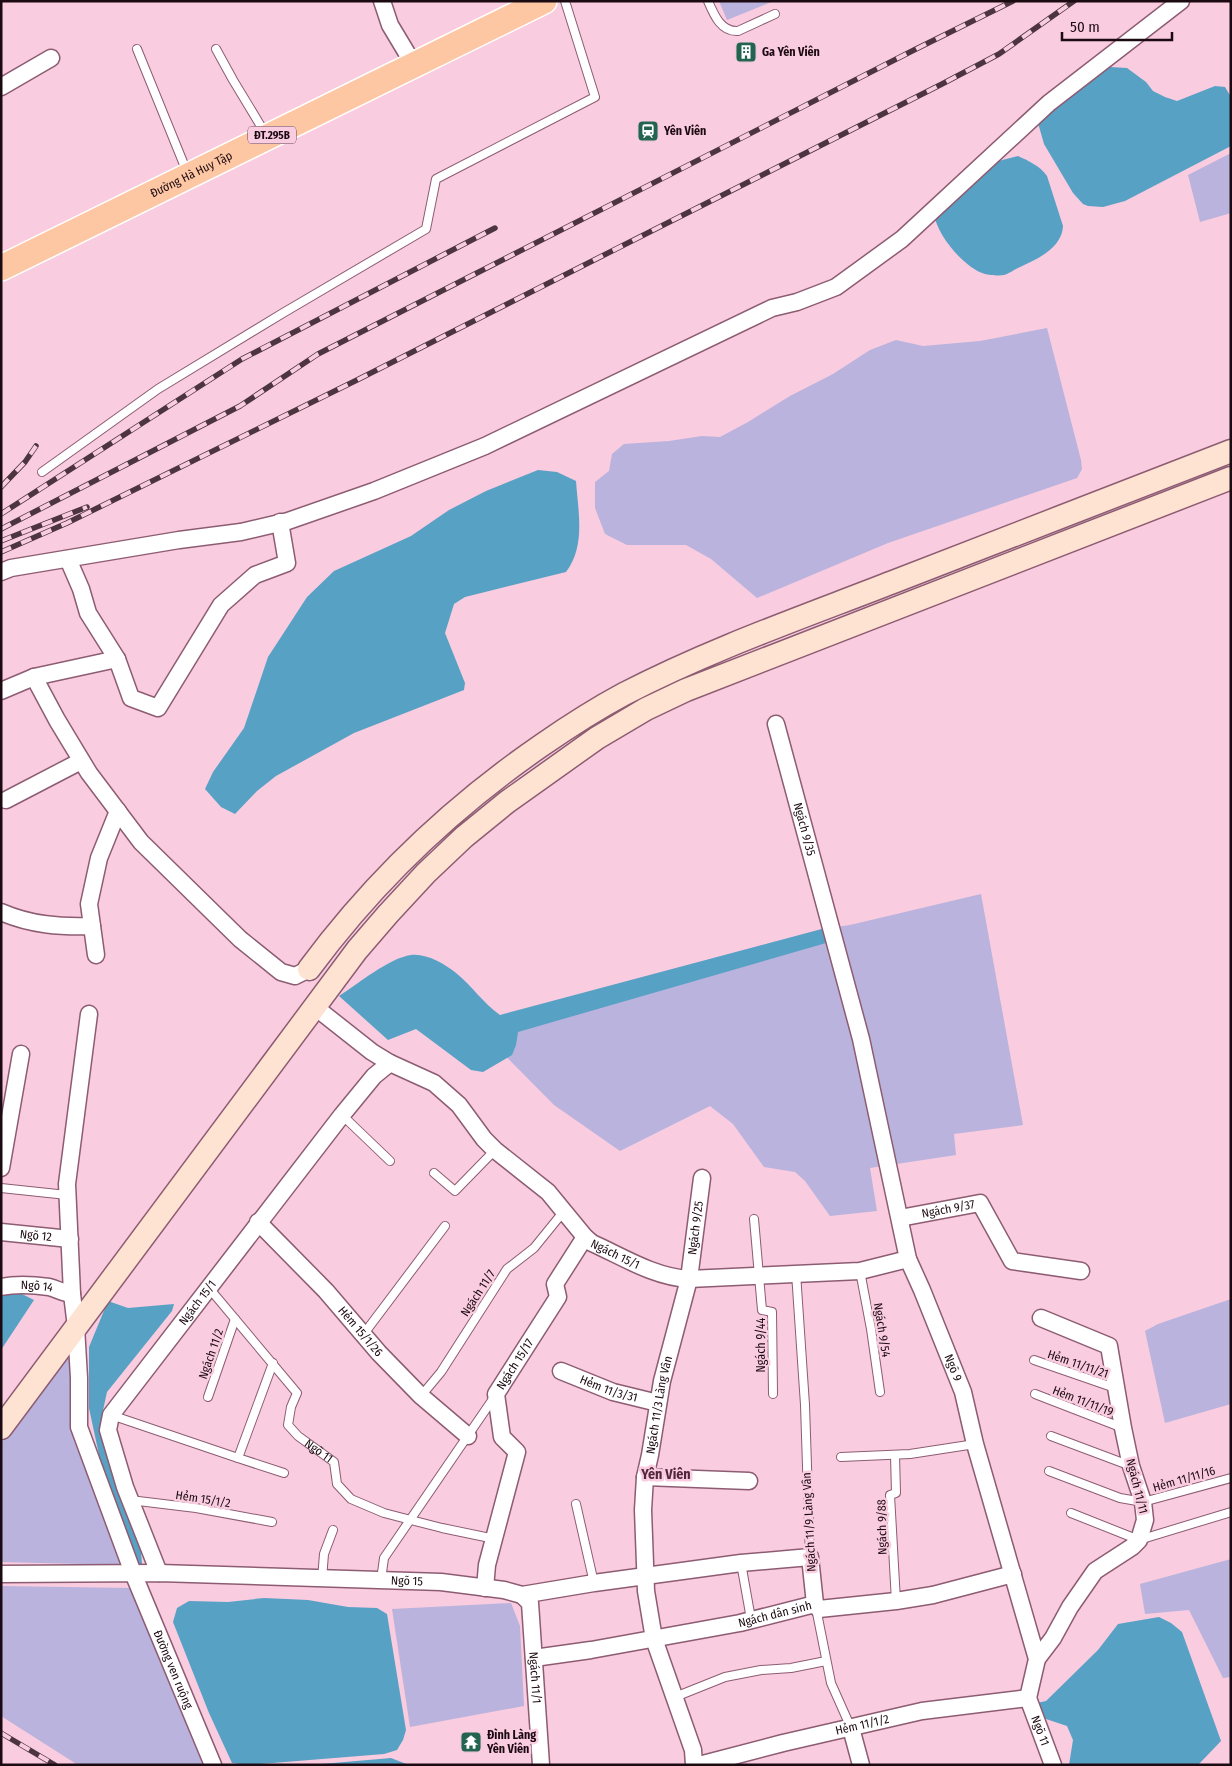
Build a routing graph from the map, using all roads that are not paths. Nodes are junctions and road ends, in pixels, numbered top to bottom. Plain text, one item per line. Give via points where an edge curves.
1 (382, 1) edge
2 (544, 1) edge
3 (565, 1) edge
4 (708, 1) edge
5 (1181, 1) edge
6 (775, 14) dead end
7 (138, 48) dead end
8 (216, 49) dead end
9 (51, 58) dead end
10 (414, 65) junction
11 (1, 87) edge
12 (267, 137) junction
13 (188, 176) junction
14 (1, 268) edge
15 (1231, 451) edge
16 (42, 472) dead end
17 (1231, 478) edge
18 (280, 522) junction
19 (68, 559) junction
20 (1, 572) edge
21 (117, 659) junction
22 (34, 677) junction
23 (2, 689) edge
24 (776, 724) dead end
25 (81, 761) junction
26 (6, 800) dead end
27 (118, 811) junction
28 (448, 817) junction
29 (464, 837) junction
30 (1, 912) edge
31 (92, 926) junction
32 (96, 955) dead end
33 (309, 969) joint
34 (315, 1007) junction
35 (89, 1014) dead end
36 (860, 1039) joint
37 (22, 1054) dead end
38 (390, 1063) junction
39 (342, 1115) junction
40 (494, 1150) junction
41 (390, 1161) dead end
42 (1, 1168) edge
43 (434, 1173) dead end
44 (702, 1178) dead end
45 (1, 1188) edge
46 (67, 1195) junction
47 (564, 1211) junction
48 (900, 1218) junction
49 (754, 1219) dead end
50 (258, 1222) junction
51 (445, 1226) dead end
52 (1, 1232) edge
53 (585, 1237) junction
54 (70, 1239) junction
55 (908, 1259) junction
56 (860, 1271) junction
57 (1081, 1271) dead end
58 (796, 1273) junction
59 (758, 1275) junction
60 (688, 1279) junction
61 (1, 1287) edge
62 (209, 1288) junction
63 (72, 1294) junction
64 (1041, 1318) dead end
65 (235, 1319) junction
66 (76, 1327) junction
67 (363, 1335) junction
68 (1034, 1360) dead end
69 (273, 1363) junction
70 (561, 1371) dead end
71 (1115, 1388) junction
72 (880, 1392) dead end
73 (496, 1394) junction
74 (773, 1394) dead end
75 (1035, 1394) dead end
76 (420, 1396) junction
77 (208, 1397) dead end
78 (658, 1403) junction
79 (111, 1415) junction
80 (1, 1428) edge
81 (1123, 1428) junction
82 (468, 1436) junction
83 (1051, 1436) dead end
84 (975, 1444) junction
85 (895, 1455) junction
86 (841, 1457) dead end
87 (238, 1458) junction
88 (1131, 1466) junction
89 (1049, 1471) dead end
90 (284, 1472) dead end
91 (645, 1477) junction
92 (1231, 1478) edge
93 (749, 1481) dead end
94 (130, 1500) junction
95 (1143, 1502) junction
96 (576, 1504) dead end
97 (1231, 1512) edge
98 (1071, 1513) dead end
99 (411, 1520) junction
100 (272, 1522) dead end
101 (333, 1530) dead end
102 (495, 1539) junction
103 (1139, 1540) junction
104 (810, 1557) junction
105 (741, 1563) junction
106 (159, 1573) junction
107 (1, 1574) edge
108 (133, 1574) junction
109 (1013, 1574) junction
110 (645, 1576) junction
111 (322, 1579) junction
112 (381, 1580) junction
113 (594, 1583) junction
114 (485, 1588) junction
115 (522, 1595) junction
116 (896, 1601) junction
117 (815, 1604) junction
118 (750, 1620) junction
119 (654, 1639) junction
120 (534, 1658) junction
121 (1038, 1659) junction
122 (826, 1661) junction
123 (675, 1697) junction
124 (1028, 1698) junction
125 (852, 1728) junction
126 (213, 1765) edge
127 (542, 1765) edge
128 (694, 1765) edge
129 (699, 1765) edge
130 (860, 1765) edge
131 (1053, 1765) edge

1 - 10 street via 390,25
2 - 10 main road, Đường Hà Huy Tập / ĐT.295B
3 - 16 lane via 595,97 436,179 426,229 158,389
4 - 6 lane via 716,18 732,32
5 - 18 street via 1048,103 902,239 836,287 772,308 485,446 374,491
7 - 13 lane
8 - 12 lane
9 - 11 street
10 - 12 main road, Đường Hà Huy Tập / ĐT.295B
12 - 13 main road, Đường Hà Huy Tập / ĐT.295B
13 - 14 main road, Đường Hà Huy Tập / ĐT.295B
15 - 28 street via 715,650 623,695 574,724
17 - 29 street via 686,690 646,709 589,743
18 - 19 street via 241,532
18 - 21 street via 287,563 255,575 221,605 158,708 131,698
19 - 20 street
19 - 21 street via 88,613
21 - 22 street
22 - 23 street
22 - 25 street
24 - 36 street, Ngách 9/35
25 - 26 street
25 - 27 street
27 - 31 street via 99,858 89,904
27 - 33 street via 141,842 240,939 281,972 295,976
28 - 29 street
28 - 33 street via 364,900
29 - 34 street via 388,914
30 - 31 street via 46,925
31 - 32 street
34 - 38 street, Ngách 15/1
34 - 66 street
35 - 46 street
36 - 48 street, Ngõ 9
37 - 42 street
38 - 39 street, Ngách 15/1 via 374,1076
38 - 40 street, Ngách 15/1 via 434,1083 459,1105
39 - 41 lane
39 - 50 street, Ngách 15/1
40 - 43 lane via 455,1190
40 - 47 street, Ngách 15/1 via 548,1192
44 - 60 street, Ngách 9/25
45 - 46 lane
46 - 54 street
47 - 53 street, Ngách 15/1
47 - 76 lane, Ngách 11/7 via 534,1248 507,1269 441,1372
48 - 55 street, Ngõ 9
48 - 57 street, Ngách 9/37 via 980,1203 1012,1261
49 - 59 lane
50 - 62 street, Ngách 15/1
50 - 67 street, Hẻm 15/1/26 via 326,1291
51 - 67 lane
52 - 54 street, Ngõ 12
53 - 60 street, Ngách 15/1 via 650,1270 672,1278
53 - 73 street, Ngách 15/17 via 555,1284 558,1298
54 - 63 street
55 - 56 street, Ngách 15/1
55 - 84 street, Ngõ 9 via 963,1392
56 - 58 street, Ngách 15/1
56 - 72 lane, Ngách 9/54
58 - 59 street, Ngách 15/1
58 - 104 lane, Ngách 11/9 Làng Vân
59 - 60 street, Ngách 15/1
59 - 74 lane, Ngách 9/44 via 762,1310 772,1312
60 - 78 street, Ngách 11/3 Làng Vân
61 - 63 street, Ngõ 14 via 50,1287
62 - 65 lane, Ngõ 11
62 - 79 street, Ngách 15/1
63 - 66 street
64 - 71 street, Ngách 11/11 via 1109,1346
65 - 69 lane, Ngõ 11
65 - 77 lane, Ngách 11/2
66 - 80 street
66 - 108 street via 79,1427
67 - 76 street, Hẻm 15/1/26
68 - 71 lane, Hẻm 11/11/21
69 - 87 lane
69 - 99 lane, Ngõ 11 via 297,1393 288,1425 334,1462 337,1484 351,1499
70 - 78 street, Hẻm 11/3/31 via 613,1392
71 - 81 street, Ngách 11/11
73 - 82 lane
73 - 102 street, Ngách 15/17 via 502,1437 517,1452
75 - 81 lane, Hẻm 11/11/19
76 - 82 street, Hẻm 15/1/26
78 - 91 street, Ngách 11/3 Làng Vân
79 - 87 lane
79 - 94 street via 108,1430
81 - 88 street, Ngách 11/11
82 - 99 lane
83 - 88 lane
84 - 85 lane
84 - 109 street, Ngõ 9
85 - 86 lane
85 - 116 lane, Ngách 9/88 via 896,1493 890,1496
87 - 90 lane
88 - 95 street, Ngách 11/11
89 - 95 lane via 1120,1498
91 - 93 street
91 - 110 street, Ngách 11/3 Làng Vân
92 - 95 lane, Hẻm 11/11/16
94 - 100 lane, Hẻm 15/1/2
94 - 106 street
95 - 103 street, Ngách 11/11 via 1145,1520
96 - 113 lane
97 - 103 lane
98 - 103 lane
99 - 102 lane, Ngõ 11
99 - 112 lane via 384,1558
101 - 111 lane via 324,1554
102 - 114 street, Ngách 15/17 via 487,1565
103 - 121 street via 1095,1571
104 - 105 street, Ngõ 15
104 - 117 street, Ngách 11/9 Làng Vân
105 - 110 street, Ngõ 15
105 - 118 lane
106 - 108 street, Ngõ 15
106 - 111 street, Ngõ 15
107 - 108 street, Ngõ 15
108 - 126 street, Đường ven ruộng
109 - 116 street, Ngách dân sinh
109 - 121 street, Ngõ 9
110 - 113 street, Ngõ 15
110 - 119 street, Ngách 11/3 Làng Vân
111 - 112 street, Ngõ 15
112 - 114 street, Ngõ 15 via 441,1582
113 - 115 street, Ngõ 15
114 - 115 street, Ngõ 15
115 - 120 street, Ngách 11/1 via 530,1603
116 - 117 street, Ngách dân sinh via 819,1609
117 - 118 street, Ngách dân sinh
117 - 122 lane, Ngách 11/9 Làng Vân
118 - 119 street, Ngách dân sinh
119 - 120 street, Ngách dân sinh
119 - 123 street, Ngách 11/3 Làng Vân
120 - 127 street, Ngách 11/1
121 - 124 street
122 - 123 lane via 725,1677
122 - 125 lane, Ngách 11/9 Làng Vân via 831,1683
123 - 128 street, Ngách 11/3 Làng Vân via 693,1750
124 - 125 street, Hẻm 11/1/2 via 922,1712
124 - 131 street, Ngõ 11
125 - 129 street, Hẻm 11/1/2
125 - 130 street, Ngách 11/9 Làng Vân

